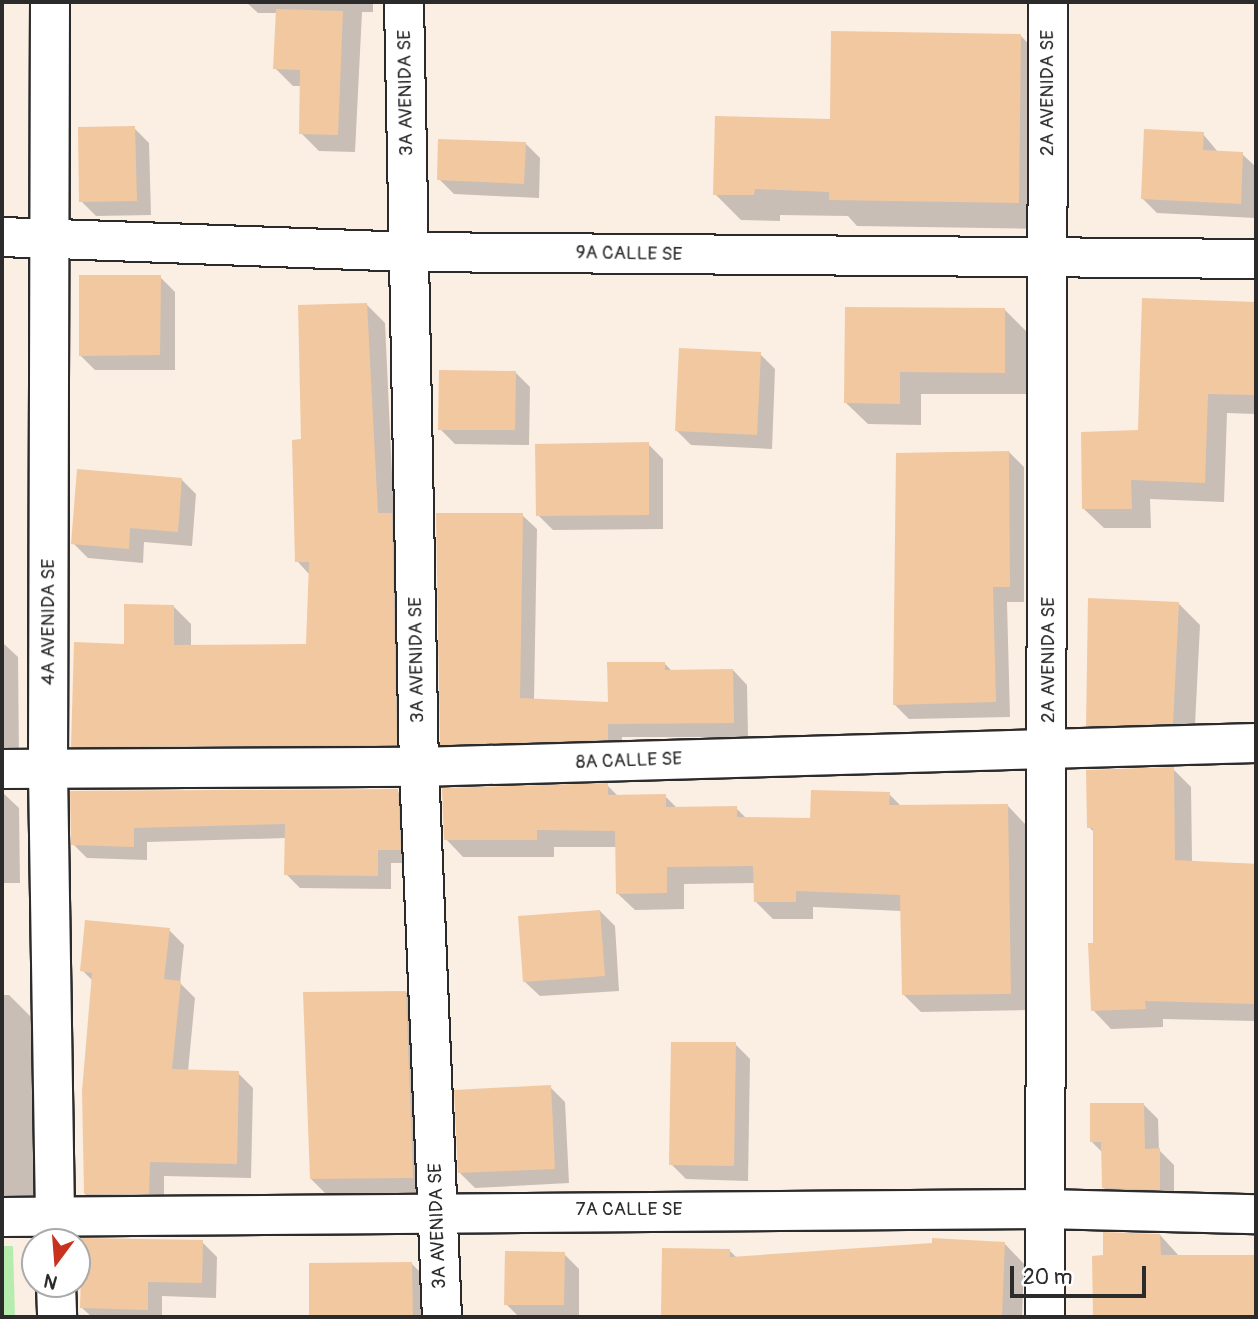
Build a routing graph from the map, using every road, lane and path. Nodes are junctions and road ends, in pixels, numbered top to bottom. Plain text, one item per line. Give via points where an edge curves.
1 (50, 2) edge
2 (404, 2) edge
3 (1048, 2) edge
4 (2, 237) edge
5 (52, 238) junction
6 (409, 252) junction
7 (1048, 258) junction
8 (1256, 259) edge
9 (1256, 743) edge
10 (1049, 748) junction
11 (419, 767) junction
12 (2, 769) edge
13 (48, 771) junction
14 (1044, 1209) junction
15 (437, 1210) junction
16 (1256, 1214) edge
17 (2, 1217) edge
18 (47, 1228) edge
19 (55, 1228) edge
20 (91, 1228) edge
21 (56, 1298) edge
22 (57, 1317) edge
23 (442, 1317) edge
24 (1045, 1317) edge

1 - 5 street, 4A AVENIDA SE
2 - 6 street, 3A AVENIDA SE
3 - 7 street, 2A AVENIDA SE
4 - 5 street, 9A CALLE SE
5 - 6 street, 9A CALLE SE
5 - 13 street, 4A AVENIDA SE
6 - 7 street, 9A CALLE SE
6 - 11 street, 3A AVENIDA SE
7 - 8 street, 9A CALLE SE
7 - 10 street, 2A AVENIDA SE
9 - 10 street, 8A CALLE SE
10 - 11 street, 8A CALLE SE
10 - 14 street, 2A AVENIDA SE
11 - 13 street, 8A CALLE SE
11 - 15 street, 3A AVENIDA SE
12 - 13 street, 8A CALLE SE
13 - 19 street, 4A AVENIDA SE
14 - 15 street, 7A CALLE SE
14 - 16 street, 7A CALLE SE
14 - 24 street, 2A AVENIDA SE
15 - 20 street, 7A CALLE SE
15 - 23 street, 3A AVENIDA SE
17 - 18 street, 7A CALLE SE
21 - 22 street

